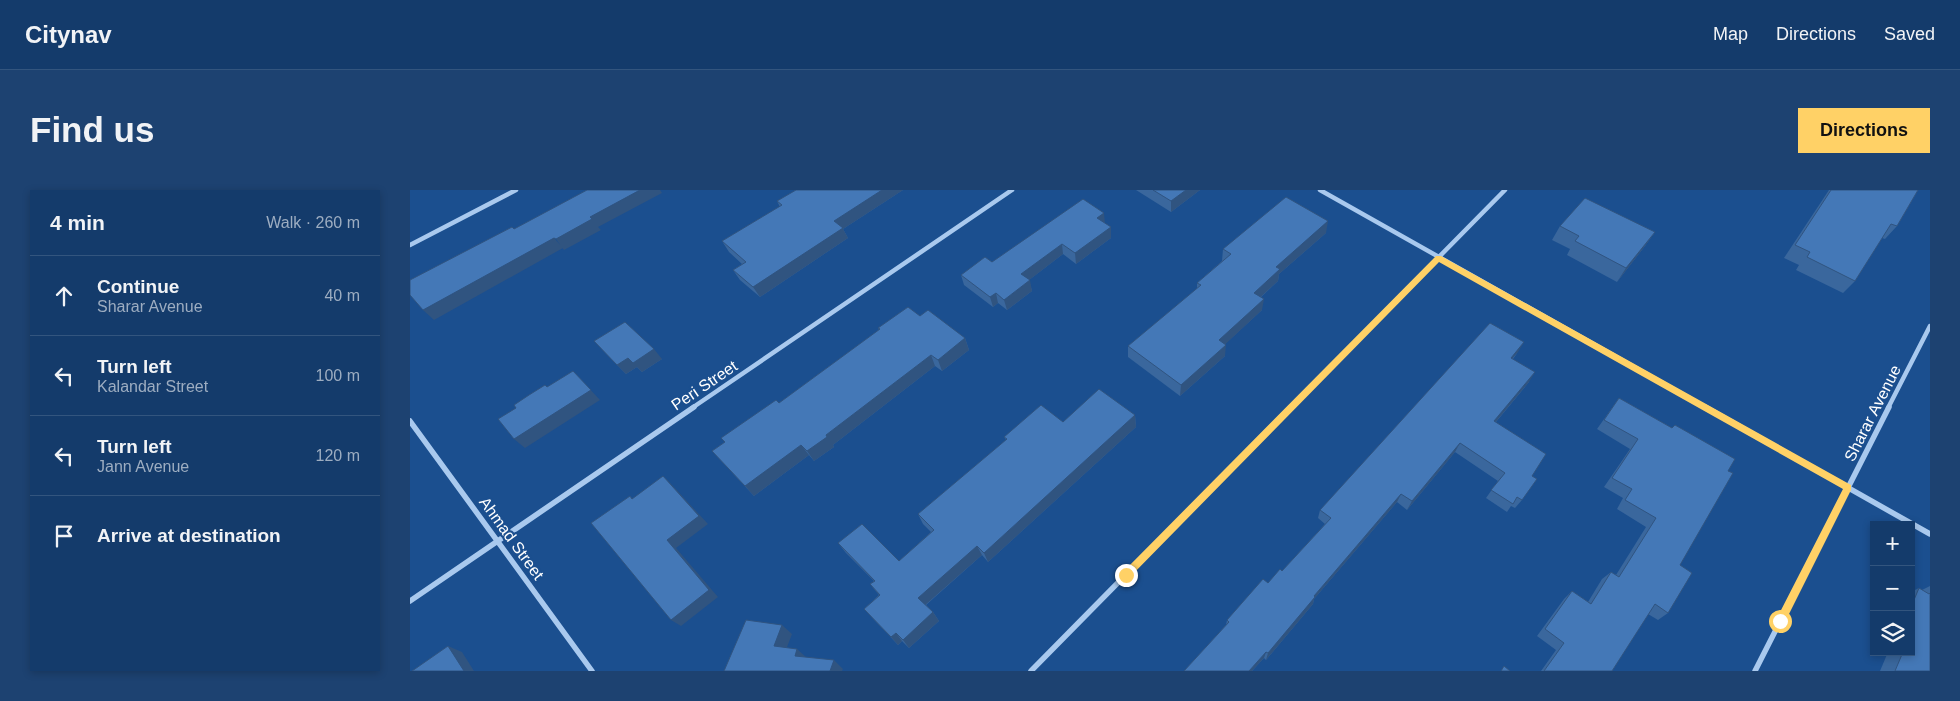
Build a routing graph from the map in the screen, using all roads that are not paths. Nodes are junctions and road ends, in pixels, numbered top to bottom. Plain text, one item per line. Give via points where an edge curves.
1 (516, 190) edge
2 (1012, 190) edge
3 (1320, 190) edge
4 (1505, 190) edge
5 (410, 245) edge
6 (1438, 258) junction
7 (1930, 326) edge
8 (410, 421) edge
9 (1848, 487) junction
10 (1930, 534) edge
11 (499, 540) junction
12 (410, 601) edge
13 (592, 671) edge
14 (1031, 671) edge
15 (1755, 671) edge

1 - 5 street
2 - 11 street, Peri Street
3 - 6 street
4 - 6 street
6 - 9 street
6 - 14 street
7 - 9 street, Sharar Avenue
8 - 11 street, Ahmad Street
9 - 10 street
9 - 15 street, Sharar Avenue
11 - 12 street, Peri Street
11 - 13 street, Ahmad Street

